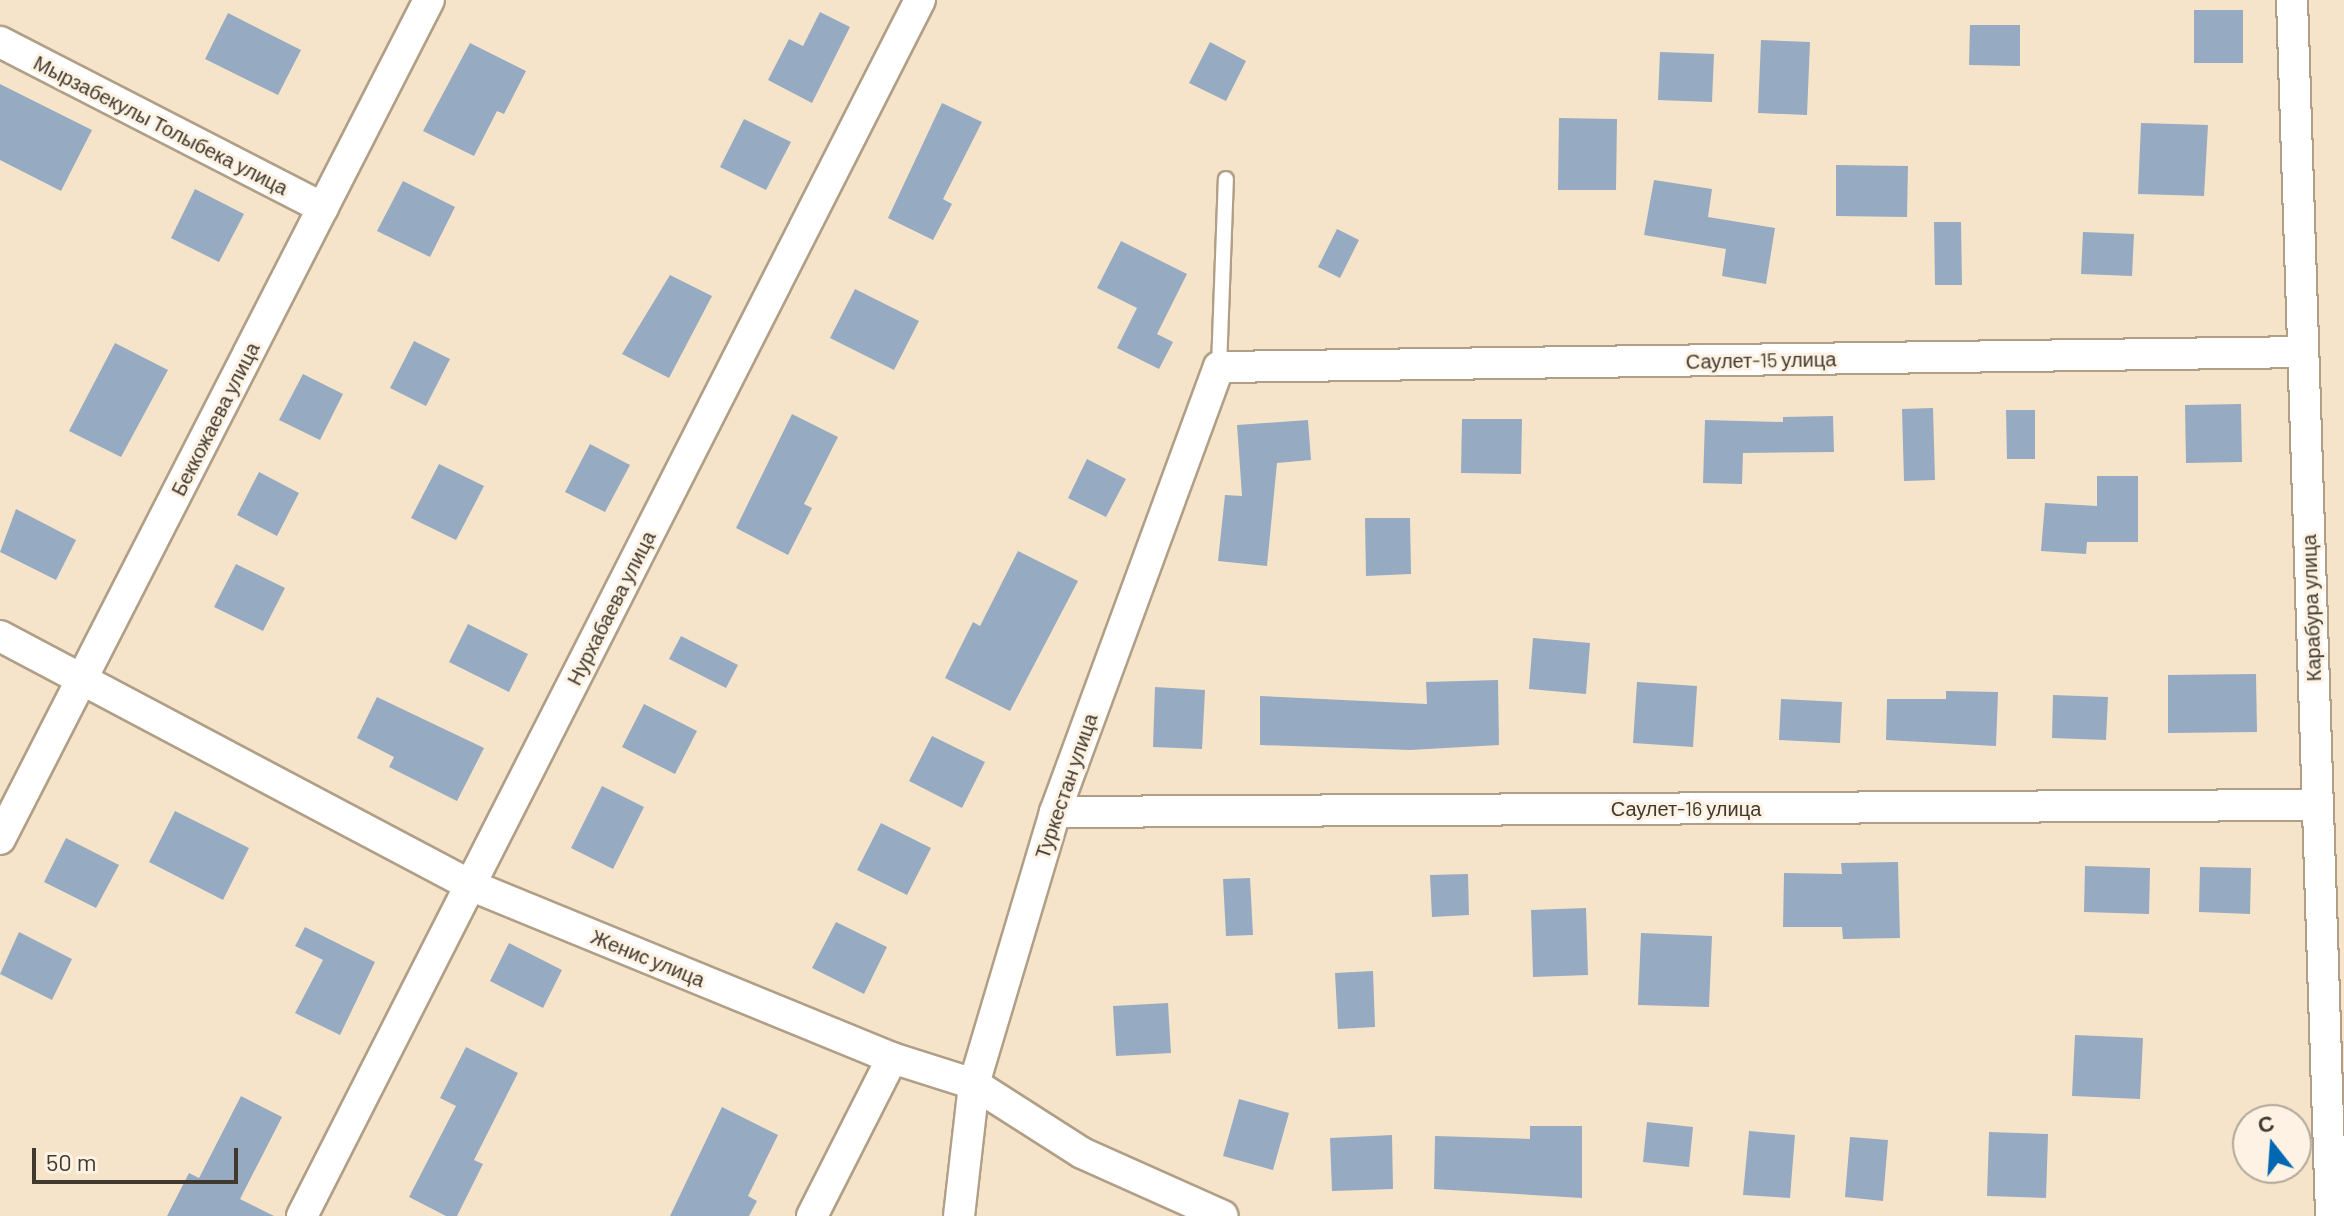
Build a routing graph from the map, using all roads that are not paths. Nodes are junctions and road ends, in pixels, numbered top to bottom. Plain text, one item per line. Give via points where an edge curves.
1 (429, 0) edge
2 (920, 0) edge
3 (2292, 0) edge
4 (0, 42) edge
5 (1226, 179) dead end
6 (323, 208) junction
7 (2303, 352) junction
8 (1219, 367) junction
9 (0, 636) edge
10 (82, 678) junction
11 (2318, 805) junction
12 (1055, 812) junction
13 (0, 839) edge
14 (470, 885) junction
15 (892, 1058) junction
16 (974, 1084) junction
17 (302, 1216) edge
18 (812, 1216) edge
19 (959, 1216) edge
20 (1223, 1216) edge
21 (2331, 1216) edge

1 - 6 street, Беккожаева улица
2 - 14 street, Нурхабаева улица
3 - 7 street, Карабура улица
4 - 6 street, Мырзабекулы Толыбека улица
5 - 8 lane
6 - 10 street, Беккожаева улица
7 - 8 street, Саулет-15 улица
7 - 11 street, Карабура улица
8 - 12 street, Туркестан улица
9 - 10 street, Женис улица
10 - 13 street, Беккожаева улица
10 - 14 street, Женис улица
11 - 12 street, Саулет-16 улица
11 - 21 street, Карабура улица
12 - 16 street, Туркестан улица
14 - 15 street, Женис улица
14 - 17 street, Нурхабаева улица
15 - 16 street, Женис улица
15 - 18 street
16 - 19 street, Туркестан улица
16 - 20 street, Женис улица via 1082,1153

